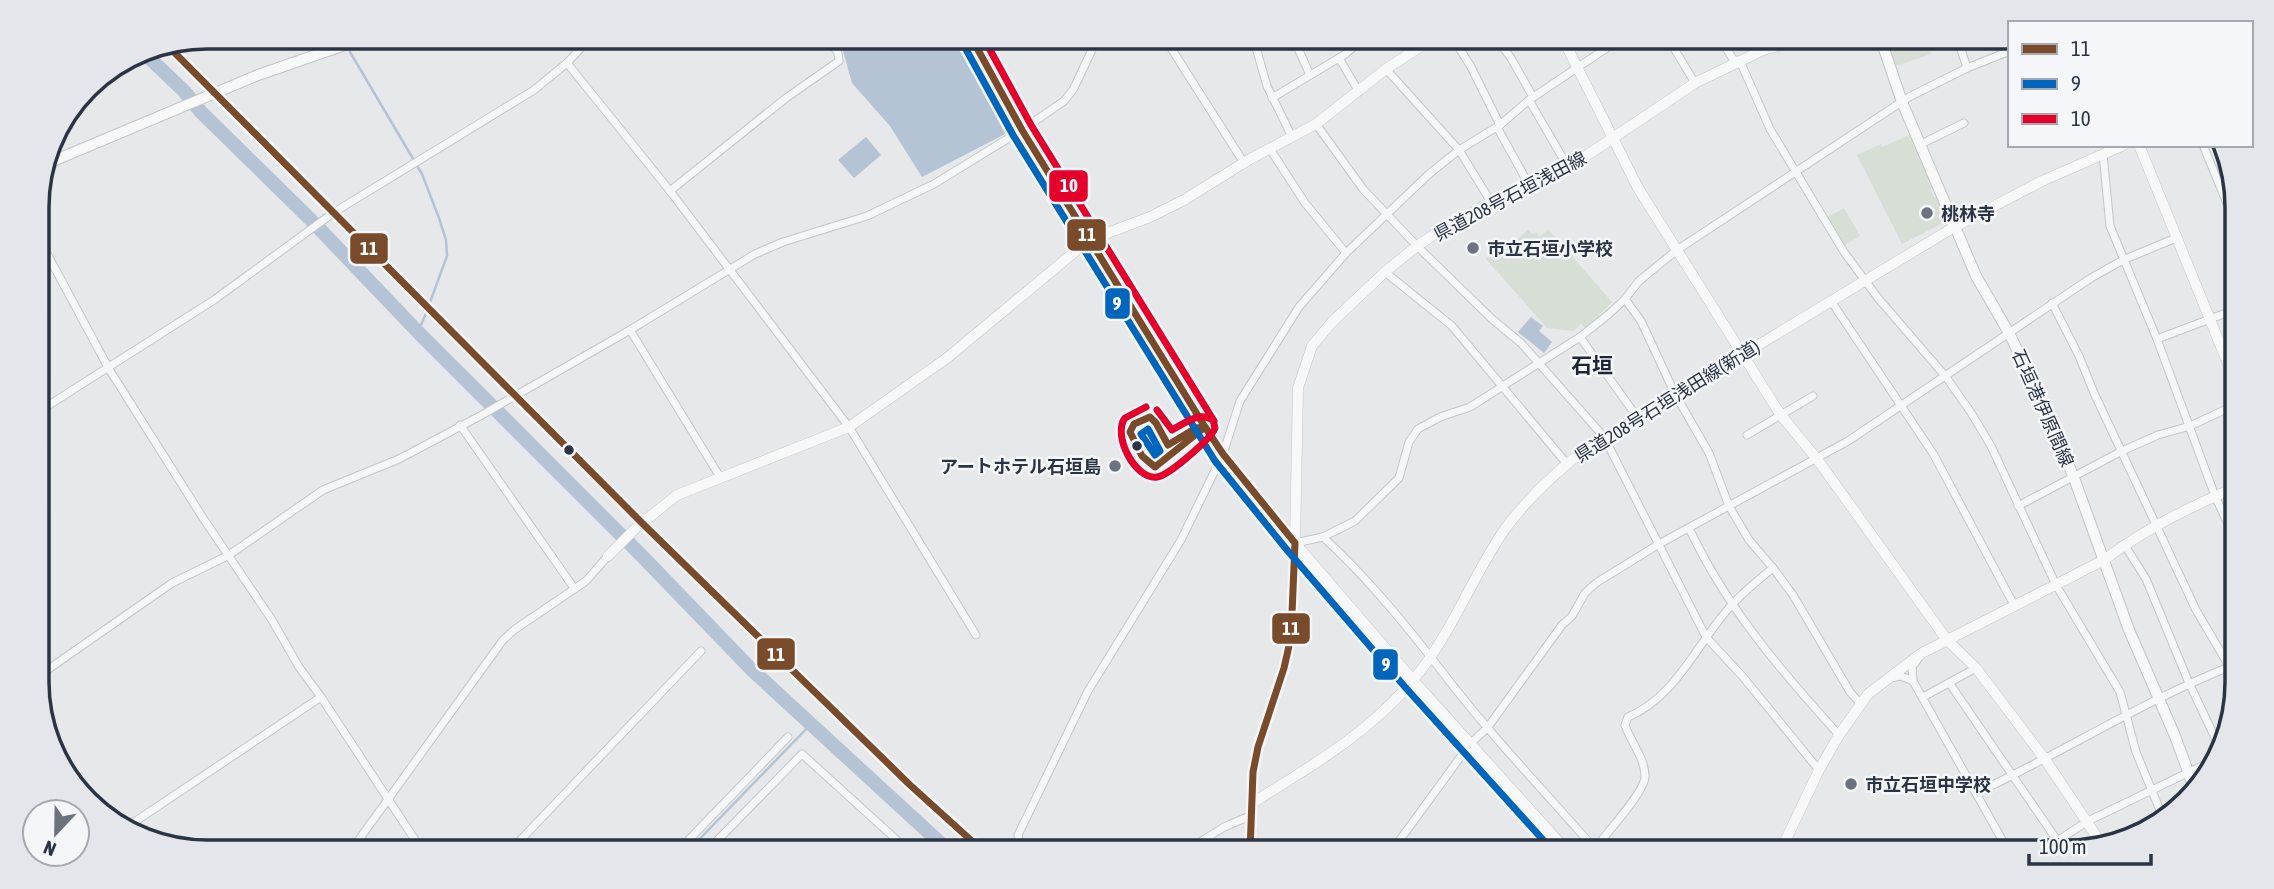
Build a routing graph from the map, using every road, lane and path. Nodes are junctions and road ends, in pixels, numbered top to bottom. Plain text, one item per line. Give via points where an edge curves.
1 (332, 49) edge
2 (580, 49) edge
3 (835, 49) edge
4 (978, 49) edge
5 (1092, 49) edge
6 (1172, 49) edge
7 (1256, 49) edge
8 (1298, 49) edge
9 (1348, 49) edge
10 (1408, 49) edge
11 (1414, 49) edge
12 (1460, 49) edge
13 (1504, 49) edge
14 (1567, 49) edge
15 (1605, 49) edge
16 (1674, 49) edge
17 (1727, 49) edge
18 (1767, 49) edge
19 (1884, 49) edge
20 (1961, 49) edge
21 (174, 52) edge
22 (1410, 52) junction
23 (2008, 52) edge
24 (1339, 58) junction
25 (1740, 61) junction
26 (567, 63) junction
27 (1576, 68) junction
28 (1968, 68) junction
29 (1386, 69) junction
30 (1310, 75) junction
31 (1695, 83) junction
32 (214, 92) junction
33 (1359, 92) junction
34 (1272, 98) junction
35 (1531, 98) junction
36 (1902, 102) junction
37 (1964, 123) dead end
38 (1316, 124) junction
39 (1499, 126) junction
40 (1023, 130) junction
41 (1292, 137) junction
42 (1614, 138) junction
43 (1921, 144) junction
44 (2119, 147) edge
45 (2140, 147) edge
46 (2204, 147) edge
47 (1270, 149) junction
48 (1459, 149) junction
49 (2103, 154) junction
50 (56, 160) edge
51 (1244, 163) junction
52 (1568, 167) junction
53 (1794, 172) junction
54 (1528, 185) junction
55 (670, 191) junction
56 (2225, 197) edge
57 (1491, 202) junction
58 (333, 213) junction
59 (1387, 215) junction
60 (1956, 226) junction
61 (2176, 238) junction
62 (1089, 240) junction
63 (1417, 246) junction
64 (1677, 250) junction
65 (1346, 253) junction
66 (49, 257) edge
67 (2123, 260) junction
68 (729, 270) junction
69 (1385, 272) junction
70 (1865, 281) junction
71 (1625, 299) junction
72 (1831, 301) junction
73 (2052, 303) junction
74 (2225, 314) edge
75 (2211, 319) junction
76 (630, 330) junction
77 (2009, 333) junction
78 (1580, 337) junction
79 (2157, 339) junction
80 (1742, 354) junction
81 (2225, 355) edge
82 (1539, 362) junction
83 (109, 369) junction
84 (1946, 377) junction
85 (1503, 388) junction
86 (1675, 394) junction
87 (1813, 396) dead end
88 (511, 398) junction
89 (49, 405) edge
90 (1901, 406) junction
91 (2225, 410) edge
92 (1780, 414) junction
93 (1637, 417) junction
94 (460, 425) junction
95 (2190, 426) junction
96 (849, 427) junction
97 (1747, 435) dead end
98 (1604, 437) junction
99 (2123, 451) junction
100 (1223, 454) junction
101 (1817, 459) junction
102 (1567, 464) junction
103 (720, 477) junction
104 (2074, 478) junction
105 (2225, 492) edge
106 (2215, 496) junction
107 (1729, 506) junction
108 (2018, 506) junction
109 (2225, 517) edge
110 (2157, 525) junction
111 (639, 526) junction
112 (1689, 528) junction
113 (1323, 537) junction
114 (1295, 544) junction
115 (1659, 544) junction
116 (2124, 544) junction
117 (229, 555) junction
118 (608, 556) joint
119 (2104, 560) junction
120 (1773, 568) junction
121 (2056, 585) junction
122 (574, 588) junction
123 (1732, 605) junction
124 (2014, 606) junction
125 (976, 635) dead end
126 (1706, 637) junction
127 (1947, 640) junction
128 (701, 651) dead end
129 (1922, 653) junction
130 (1432, 656) junction
131 (2225, 660) edge
132 (1976, 668) junction
133 (2225, 668) edge
134 (49, 669) edge
135 (1413, 680) junction
136 (1885, 680) junction
137 (1913, 681) junction
138 (2189, 682) junction
139 (1950, 684) junction
140 (321, 697) junction
141 (1923, 697) junction
142 (2159, 697) junction
143 (1860, 703) junction
144 (2125, 714) junction
145 (1488, 727) junction
146 (1839, 735) junction
147 (788, 737) dead end
148 (2215, 738) edge
149 (1470, 744) junction
150 (2043, 758) junction
151 (2200, 767) edge
152 (1819, 770) junction
153 (2189, 772) junction
154 (2014, 775) junction
155 (2191, 779) edge
156 (2150, 791) junction
157 (1976, 793) junction
158 (388, 799) junction
159 (1252, 803) junction
160 (2159, 810) edge
161 (1252, 815) junction
162 (2088, 821) junction
163 (134, 822) edge
164 (2097, 837) edge
165 (359, 840) edge
166 (415, 840) edge
167 (520, 840) edge
168 (689, 840) edge
169 (718, 840) edge
170 (897, 840) edge
171 (971, 840) edge
172 (1019, 840) edge
173 (1203, 840) edge
174 (1251, 840) edge
175 (1400, 840) edge
176 (1557, 840) edge
177 (1585, 840) edge
178 (1602, 840) edge
179 (1786, 840) edge
180 (2002, 840) edge
181 (2057, 840) edge
182 (2060, 840) edge

1 - 32 main road
2 - 26 street
3 - 55 street via 839,61
4 - 40 street
5 - 40 street via 1064,101
6 - 51 street
7 - 34 street
8 - 30 street
9 - 24 street
10 - 22 street
11 - 22 street
12 - 39 street
13 - 35 street
14 - 27 street
15 - 27 street
16 - 31 street
17 - 25 street
18 - 25 street, 県道208号石垣浅田線
19 - 36 main road, 石垣港伊原間線
20 - 28 street
21 - 32 street
22 - 29 street
23 - 28 street
24 - 30 street
24 - 33 street
25 - 31 street, 県道208号石垣浅田線
25 - 53 street
26 - 55 street
26 - 58 street via 534,90
27 - 35 street
27 - 42 street
28 - 36 street
29 - 33 street
29 - 48 street
30 - 34 street
31 - 42 street, 県道208号石垣浅田線
32 - 50 main road
32 - 58 street
33 - 38 street
34 - 41 street
35 - 39 street
35 - 52 street
36 - 43 main road, 石垣港伊原間線
36 - 53 street
37 - 43 street
38 - 41 street
38 - 59 street via 1342,164
39 - 48 street
39 - 54 street
40 - 62 street
40 - 68 street via 881,210 783,242
41 - 47 street
42 - 52 street, 県道208号石垣浅田線
42 - 64 street via 1638,188
43 - 60 main road, 石垣港伊原間線
44 - 49 street, 県道208号石垣浅田線(新道)
45 - 61 street
46 - 56 street
47 - 51 street
47 - 65 street via 1305,203
48 - 57 street
48 - 59 street
49 - 60 street, 県道208号石垣浅田線(新道)
49 - 67 street via 2110,226
51 - 62 street via 1150,217
52 - 54 street, 県道208号石垣浅田線
53 - 64 street
53 - 70 street
54 - 57 street, 県道208号石垣浅田線
55 - 68 street
57 - 63 street, 県道208号石垣浅田線
58 - 83 street
58 - 88 street
59 - 63 street
59 - 65 street
60 - 70 street, 県道208号石垣浅田線(新道)
60 - 77 main road, 石垣港伊原間線 via 1976,276
61 - 67 street
61 - 75 street
62 - 96 street via 947,358
62 - 100 street
63 - 69 street, 県道208号石垣浅田線
63 - 82 street
64 - 71 street
64 - 80 street
65 - 100 street via 1299,307 1252,381 1240,401
66 - 83 street
67 - 73 street
67 - 79 street
68 - 76 street
68 - 96 street
69 - 85 street via 1452,327
69 - 114 street, 県道208号石垣浅田線 via 1332,322 1307,358 1298,388
70 - 72 street, 県道208号石垣浅田線(新道)
70 - 84 street
71 - 78 street
71 - 86 street via 1641,321
72 - 80 street, 県道208号石垣浅田線(新道)
72 - 90 street
73 - 77 street
73 - 99 street
74 - 75 street
75 - 79 street
75 - 81 street
76 - 88 street
76 - 103 street
77 - 84 street
77 - 104 main road, 石垣港伊原間線
78 - 82 street
78 - 93 street
79 - 95 street
80 - 86 street, 県道208号石垣浅田線(新道)
80 - 92 street
82 - 85 street
82 - 98 street
83 - 89 street
83 - 117 street
84 - 90 street
84 - 108 street via 1991,446
85 - 102 street
85 - 113 street via 1418,429 1409,442 1399,478 1355,521
86 - 93 street, 県道208号石垣浅田線(新道)
86 - 107 street via 1709,453
87 - 92 street
88 - 94 street
88 - 111 street
90 - 101 street
90 - 124 street via 1934,454
91 - 95 street
92 - 97 street
92 - 101 street
93 - 98 street, 県道208号石垣浅田線(新道)
94 - 117 street via 399,459 323,490
94 - 122 street
95 - 99 street
95 - 106 street
96 - 103 street
96 - 125 street
98 - 102 street, 県道208号石垣浅田線(新道)
98 - 115 street
99 - 104 street
99 - 110 street
100 - 114 street
100 - 172 street via 1181,540 1088,691
101 - 107 street
101 - 127 street
102 - 130 street, 県道208号石垣浅田線(新道) via 1505,531
103 - 111 street via 677,495
104 - 108 street
104 - 119 main road, 石垣港伊原間線
105 - 106 street
106 - 109 street
106 - 110 street
107 - 112 street
107 - 120 street
108 - 121 street
110 - 116 street
110 - 131 street
111 - 118 street
111 - 171 street
112 - 115 street
112 - 123 street
113 - 114 street
113 - 130 street
114 - 135 street
114 - 159 street, 県道208号石垣浅田線 via 1291,637 1258,747
115 - 126 street
115 - 145 street via 1585,593
116 - 119 street
116 - 138 street via 2146,579
117 - 134 street via 172,583
117 - 140 street
118 - 122 street
119 - 121 street
119 - 142 main road, 石垣港伊原間線
120 - 123 street
120 - 143 street
121 - 124 street
121 - 144 street via 2120,692
122 - 158 street via 503,639
123 - 126 street
123 - 146 street
124 - 127 street
126 - 152 street
126 - 178 street via 1665,693 1628,717 1625,725 1646,777
127 - 129 street
127 - 132 street
128 - 167 street
129 - 136 street
129 - 137 street via 1912,667
130 - 135 street, 県道208号石垣浅田線(新道)
130 - 145 street
132 - 139 street
132 - 150 street
133 - 138 street
135 - 149 street
135 - 159 street, 県道208号石垣浅田線(新道) via 1353,736
136 - 137 street via 1900,676
136 - 143 street
137 - 141 street
138 - 142 street
138 - 148 street
139 - 141 street
139 - 154 street
140 - 158 street
140 - 163 street
141 - 157 street
142 - 144 street
142 - 153 main road, 石垣港伊原間線
143 - 146 street
144 - 150 street
144 - 156 street
145 - 149 street
145 - 177 street
146 - 152 street
147 - 168 street
149 - 175 street
149 - 176 street
150 - 154 street
150 - 162 street
151 - 153 street
152 - 179 street
153 - 155 main road, 石垣港伊原間線
153 - 156 street
154 - 157 street
154 - 181 street
156 - 160 street
156 - 162 street
157 - 180 street
158 - 165 street
158 - 166 street
159 - 161 street, 県道208号石垣浅田線
161 - 173 street
161 - 174 street, 県道208号石垣浅田線
162 - 164 street
162 - 182 street
169 - 170 street via 802,754

